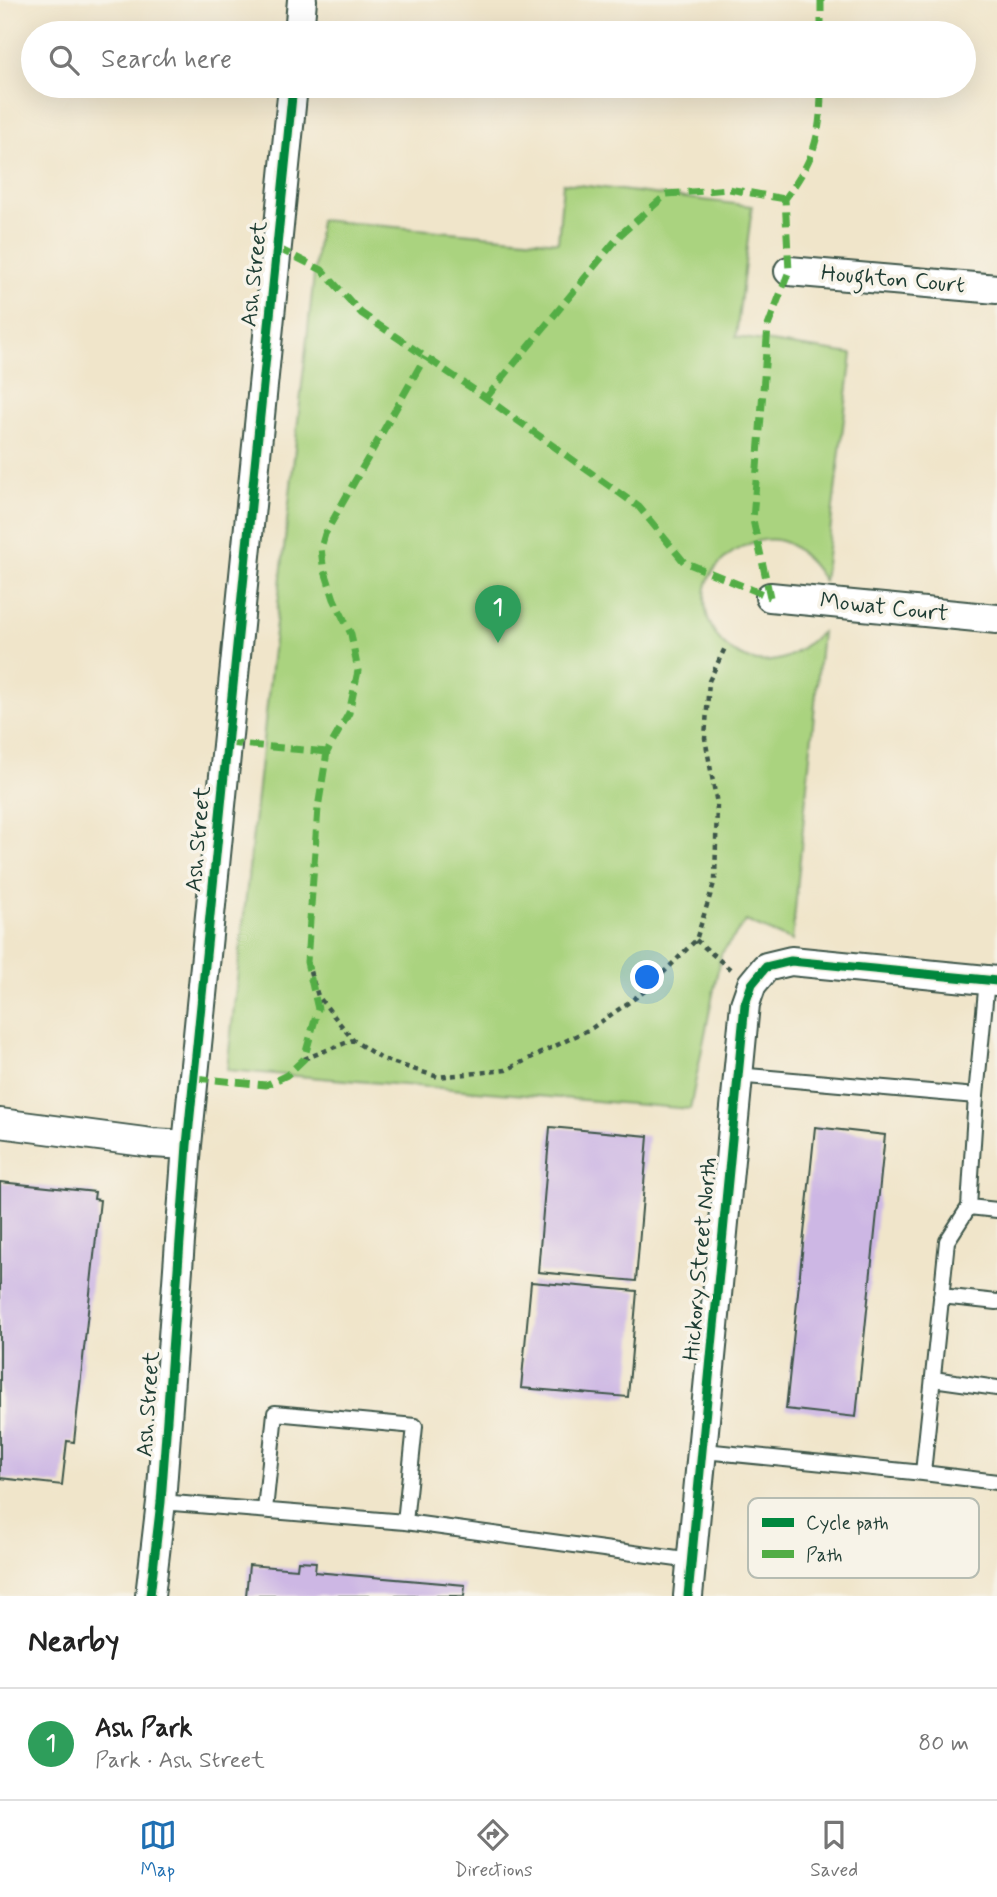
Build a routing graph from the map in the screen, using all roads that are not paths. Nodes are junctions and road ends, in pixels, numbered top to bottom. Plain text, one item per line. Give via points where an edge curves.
1 (302, 0) edge
2 (300, 21) edge
3 (292, 98) edge
4 (789, 271) dead end
5 (997, 289) edge
6 (770, 597) dead end
7 (997, 619) edge
8 (992, 980) edge
9 (736, 1074) junction
10 (976, 1096) junction
11 (0, 1123) edge
12 (187, 1145) junction
13 (969, 1207) junction
14 (997, 1210) edge
15 (941, 1296) junction
16 (997, 1302) edge
17 (933, 1379) junction
18 (997, 1388) edge
19 (704, 1451) junction
20 (923, 1473) junction
21 (997, 1482) edge
22 (161, 1502) junction
23 (265, 1510) junction
24 (405, 1522) junction
25 (692, 1561) junction
26 (150, 1596) edge
27 (688, 1596) edge

1 - 2 street
3 - 12 street, Ash Street
4 - 5 street, Houghton Court
6 - 7 street, Mowat Court
8 - 9 street, Hickory Street North via 791,961 766,967 752,984 745,1004
8 - 10 lane
9 - 10 lane
9 - 19 street, Hickory Street North
10 - 13 lane
11 - 12 street
12 - 22 street, Ash Street
13 - 14 lane
13 - 15 lane via 947,1241
15 - 16 lane
15 - 17 lane
17 - 18 lane
17 - 20 lane
19 - 20 lane
19 - 25 street, Hickory Street North
20 - 21 lane
22 - 23 lane
22 - 26 street, Ash Street
23 - 24 lane
23 - 24 lane via 275,1413 287,1414 415,1426
24 - 25 lane
25 - 27 street, Hickory Street North

